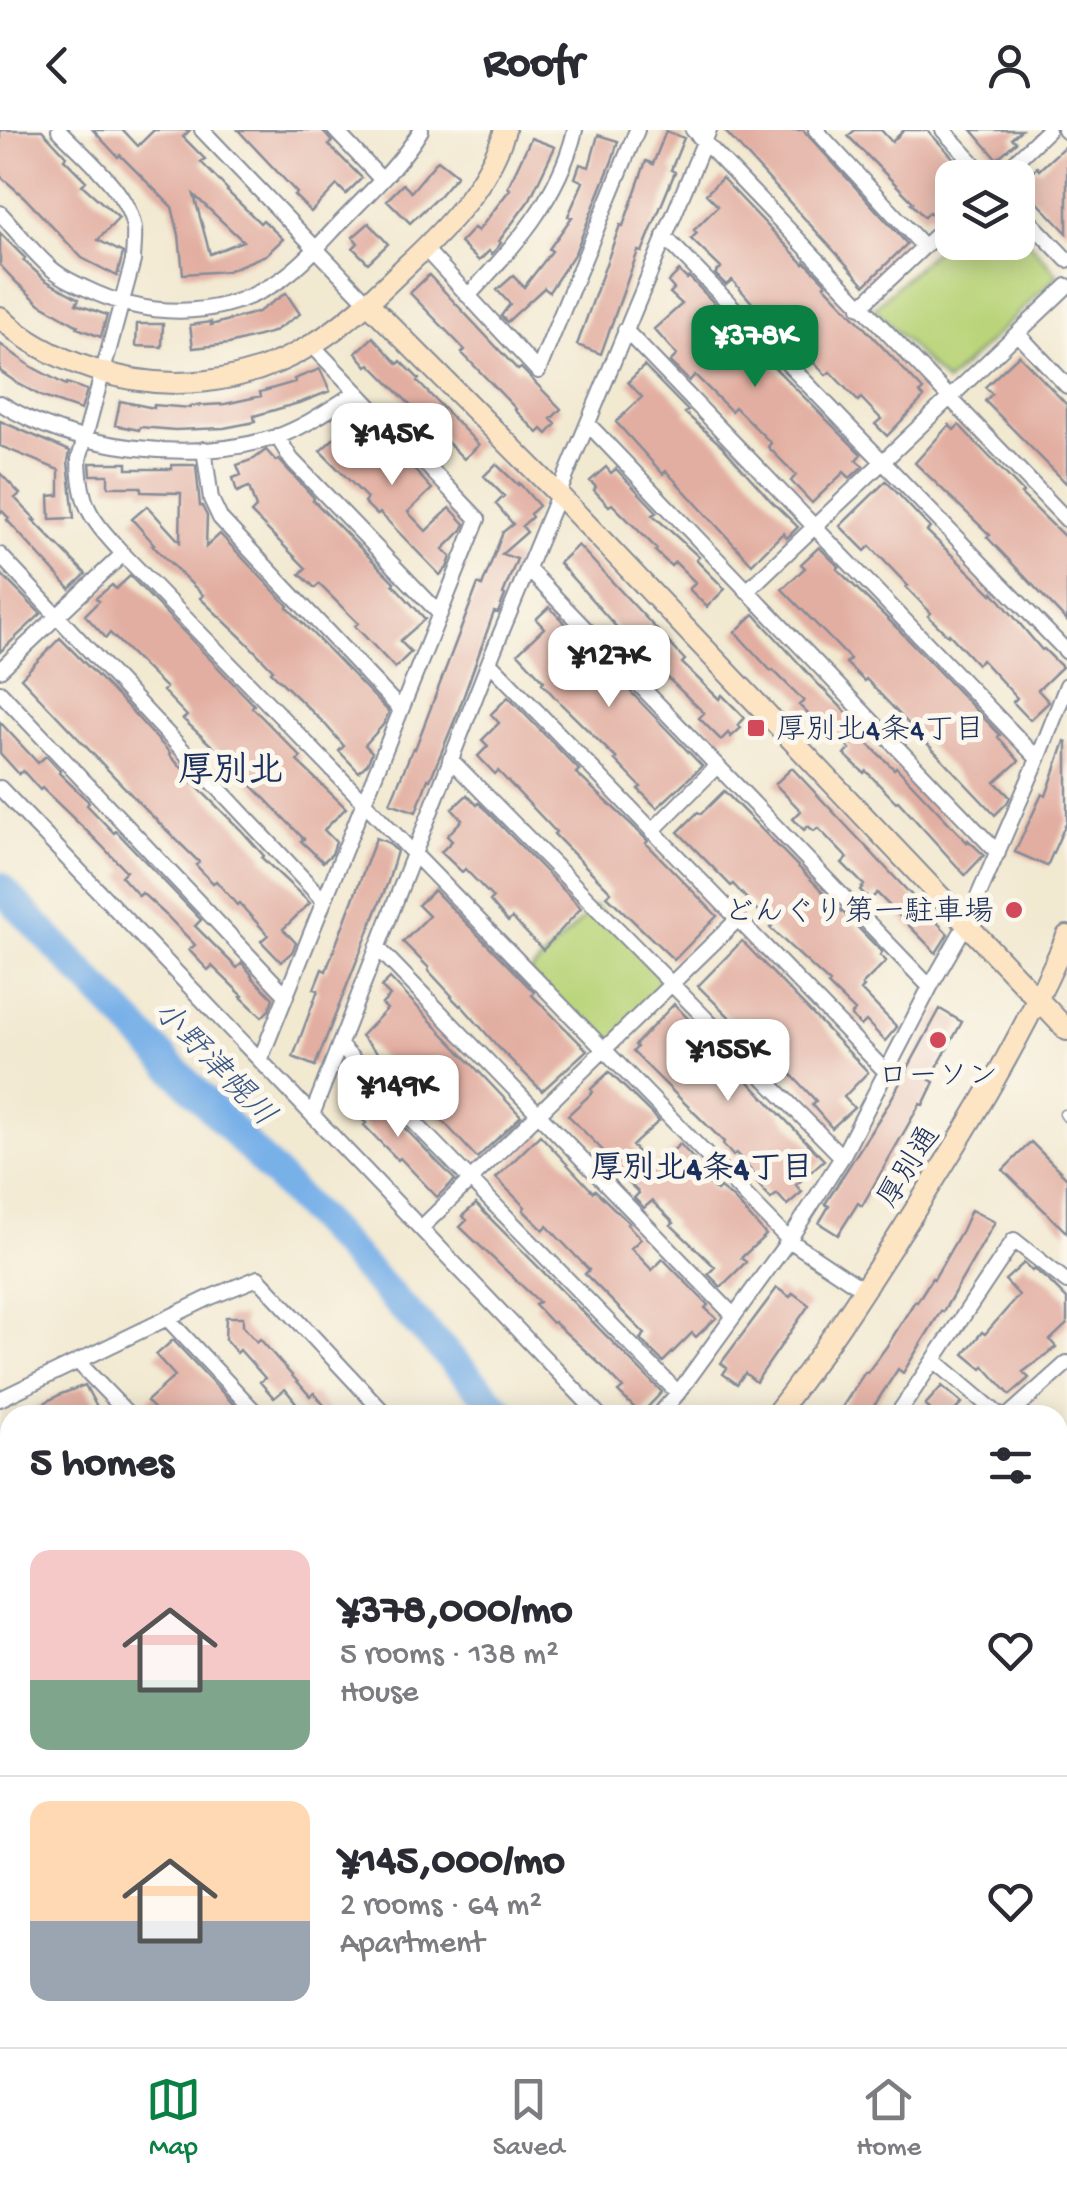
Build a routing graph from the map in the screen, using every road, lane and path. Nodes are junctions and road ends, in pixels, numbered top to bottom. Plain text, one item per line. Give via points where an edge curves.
1 (59, 130) edge
2 (202, 130) edge
3 (336, 130) edge
4 (421, 130) edge
5 (505, 130) edge
6 (575, 130) edge
7 (637, 130) edge
8 (816, 130) edge
9 (943, 130) edge
10 (1048, 130) edge
11 (702, 134) edge
12 (970, 160) edge
13 (1017, 160) edge
14 (382, 180) junction
15 (0, 213) edge
16 (1035, 227) edge
17 (664, 236) junction
18 (935, 236) edge
19 (924, 247) junction
20 (315, 249) junction
21 (425, 249) junction
22 (1067, 260) edge
23 (1067, 286) edge
24 (468, 296) junction
25 (121, 302) junction
26 (367, 302) junction
27 (860, 307) junction
28 (0, 317) edge
29 (626, 330) junction
30 (1018, 334) junction
31 (312, 345) junction
32 (102, 372) junction
33 (1067, 386) edge
34 (357, 392) junction
35 (950, 397) junction
36 (0, 403) edge
37 (588, 424) junction
38 (277, 436) junction
39 (85, 438) junction
40 (204, 450) junction
41 (884, 461) junction
42 (558, 494) junction
43 (1067, 520) edge
44 (816, 527) junction
45 (123, 554) junction
46 (0, 555) edge
47 (526, 568) junction
48 (748, 590) junction
49 (440, 614) junction
50 (57, 617) junction
51 (1067, 652) edge
52 (488, 662) junction
53 (0, 670) edge
54 (1067, 685) edge
55 (0, 692) edge
56 (401, 710) junction
57 (450, 758) junction
58 (1038, 759) junction
59 (718, 766) junction
60 (0, 788) edge
61 (364, 802) junction
62 (652, 831) junction
63 (413, 853) junction
64 (998, 853) junction
65 (324, 900) junction
66 (738, 919) junction
67 (966, 924) junction
68 (1067, 936) edge
69 (377, 946) junction
70 (672, 984) junction
71 (930, 987) junction
72 (286, 995) junction
73 (1038, 1000) junction
74 (1067, 1030) edge
75 (339, 1045) junction
76 (604, 1050) junction
77 (260, 1060) junction
78 (887, 1073) junction
79 (538, 1114) junction
80 (312, 1115) junction
81 (842, 1156) junction
82 (470, 1180) junction
83 (421, 1228) junction
84 (789, 1240) junction
85 (1067, 1282) edge
86 (864, 1290) junction
87 (734, 1316) junction
88 (167, 1318) junction
89 (934, 1360) junction
90 (78, 1362) junction
91 (1067, 1363) edge
92 (678, 1393) junction
93 (0, 1400) edge
94 (119, 1405) edge
95 (249, 1405) edge
96 (377, 1405) edge
97 (589, 1405) edge
98 (668, 1405) edge
99 (783, 1405) edge
100 (904, 1405) edge
101 (987, 1405) edge
102 (1020, 1405) edge

1 - 25 street via 128,207 133,260
2 - 20 street
3 - 14 street
4 - 14 street
5 - 21 street via 483,178
6 - 24 street via 544,207
7 - 24 street via 538,371
8 - 19 street
9 - 12 street
10 - 13 street
11 - 17 street
11 - 27 street
14 - 20 street
15 - 25 street via 53,270
16 - 22 street
17 - 29 street
17 - 41 street
18 - 19 street
19 - 27 street
20 - 25 street via 274,284 224,305 174,312
20 - 26 street
21 - 24 street
21 - 26 street
23 - 30 street
25 - 32 street
26 - 31 street
26 - 42 street
27 - 35 street
28 - 32 street via 30,342
29 - 37 street
29 - 44 street
30 - 33 street
30 - 35 street
31 - 32 street via 265,368 201,383 128,380
31 - 34 street
32 - 39 street
34 - 38 street
34 - 49 street via 478,520
35 - 41 street
35 - 43 street
36 - 39 street
37 - 42 street
37 - 48 street
38 - 40 street
38 - 49 street via 291,459
39 - 40 street
39 - 45 street via 79,459 84,504
40 - 56 street via 220,518
41 - 44 street
41 - 51 street
42 - 47 street
42 - 67 street
44 - 48 street
44 - 58 street
45 - 50 street
45 - 61 street
46 - 50 street
47 - 52 street
47 - 59 street
48 - 64 street
49 - 56 street
50 - 53 street
50 - 65 street
52 - 57 street
52 - 62 street
54 - 58 street
55 - 72 street
56 - 61 street
57 - 63 street
57 - 70 street
58 - 64 street
59 - 62 street
59 - 71 street
60 - 77 street
61 - 63 street
61 - 65 street
62 - 66 street
63 - 69 street
63 - 76 street
64 - 67 street
65 - 72 street
66 - 70 street
66 - 78 street
67 - 71 street
67 - 73 street
68 - 73 street, 厚別通
69 - 75 street
69 - 79 street
70 - 76 street
70 - 81 street
71 - 78 street
72 - 77 street
73 - 74 street
73 - 86 street, 厚別通
75 - 80 street
75 - 82 street
76 - 79 street
76 - 84 street
77 - 80 street
78 - 81 street
79 - 82 street
79 - 87 street
80 - 83 street
81 - 84 street
82 - 83 street
82 - 92 street
83 - 97 street
84 - 86 street
84 - 87 street
85 - 89 street via 1014,1240
86 - 99 street, 厚別通
87 - 92 street
88 - 90 street
88 - 95 street
88 - 96 street via 258,1278
89 - 100 street
89 - 101 street
90 - 93 street
90 - 94 street
91 - 102 street
92 - 98 street

